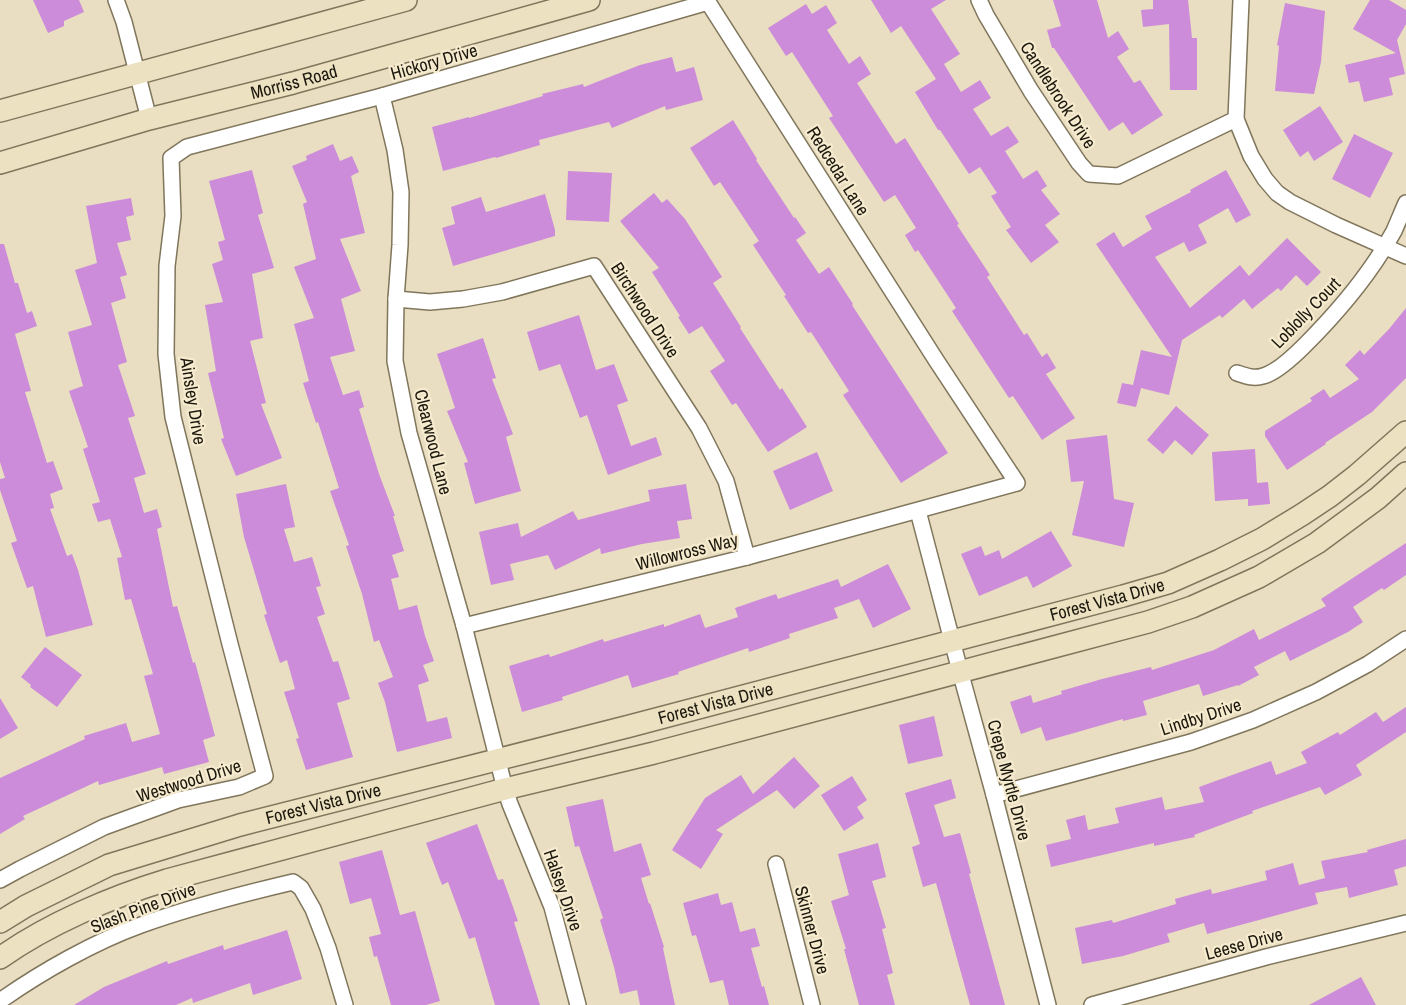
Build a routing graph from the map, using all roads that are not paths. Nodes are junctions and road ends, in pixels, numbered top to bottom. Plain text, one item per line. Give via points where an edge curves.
1 (116, 0) edge
2 (406, 0) edge
3 (589, 0) edge
4 (979, 0) edge
5 (1240, 0) edge
6 (708, 2) joint
7 (136, 74) junction
8 (382, 96) junction
9 (0, 112) edge
10 (1236, 119) junction
11 (149, 120) junction
12 (171, 158) joint
13 (0, 163) edge
14 (1406, 203) edge
15 (1384, 247) junction
16 (1406, 256) edge
17 (396, 299) junction
18 (936, 360) joint
19 (1237, 373) dead end
20 (1406, 432) edge
21 (1406, 473) edge
22 (918, 511) junction
23 (747, 557) junction
24 (464, 626) junction
25 (1406, 639) edge
26 (952, 641) junction
27 (230, 644) joint
28 (960, 671) junction
29 (498, 760) junction
30 (505, 789) junction
31 (994, 795) junction
32 (776, 864) dead end
33 (0, 880) edge
34 (0, 922) edge
35 (1406, 923) edge
36 (0, 958) edge
37 (0, 1001) edge
38 (345, 1005) edge
39 (578, 1005) edge
40 (812, 1005) edge
41 (1048, 1005) edge
42 (1092, 1005) edge

1 - 7 street
2 - 7 main road
3 - 11 main road, Morriss Road
4 - 10 street, Candlebrook Drive via 1031,91 1089,174 1118,176
5 - 10 street
6 - 8 street, Hickory Drive
6 - 18 street, Redcedar Lane
7 - 9 main road
7 - 11 street
8 - 12 street, Hickory Drive via 187,146
8 - 17 street, Clearwood Lane via 401,192
10 - 15 street via 1251,156 1277,193
11 - 13 main road, Morriss Road
12 - 27 street, Ainsley Drive via 173,216 167,266 166,354 173,417
14 - 15 street, Loblolly Court
15 - 16 street
15 - 19 street, Loblolly Court via 1341,306 1298,352 1264,376 1249,378
17 - 23 street, Birchwood Drive via 430,302 463,299 502,292 594,266 700,428 726,481
17 - 24 street, Clearwood Lane via 395,361 409,433
18 - 22 street, Willowross Way via 1017,483
20 - 26 main road, Forest Vista Drive via 1357,476 1304,514 1220,560 1168,583
21 - 28 main road, Forest Vista Drive via 1317,543 1259,577 1201,603 1148,622
22 - 23 street, Willowross Way
22 - 26 street, Crepe Myrtle Drive
23 - 24 street, Willowross Way
24 - 29 street, Clearwood Lane
25 - 31 street, Lindby Drive via 1368,664 1253,720 1191,742
26 - 28 street, Crepe Myrtle Drive
26 - 29 main road, Forest Vista Drive
27 - 33 street, Westwood Drive via 265,776 239,787 178,800 104,827
28 - 30 main road, Forest Vista Drive via 654,753
28 - 31 street, Crepe Myrtle Drive
29 - 30 street, Clearwood Lane
29 - 34 main road, Forest Vista Drive via 240,825 118,862
30 - 36 main road, Forest Vista Drive via 139,888 44,931
30 - 39 street, Halsey Drive via 552,907
31 - 41 street, Crepe Myrtle Drive
32 - 40 street, Skinner Drive
35 - 42 street, Leese Drive
37 - 38 street, Slash Pine Drive via 52,968 141,925 206,904 293,882 302,888 313,909

